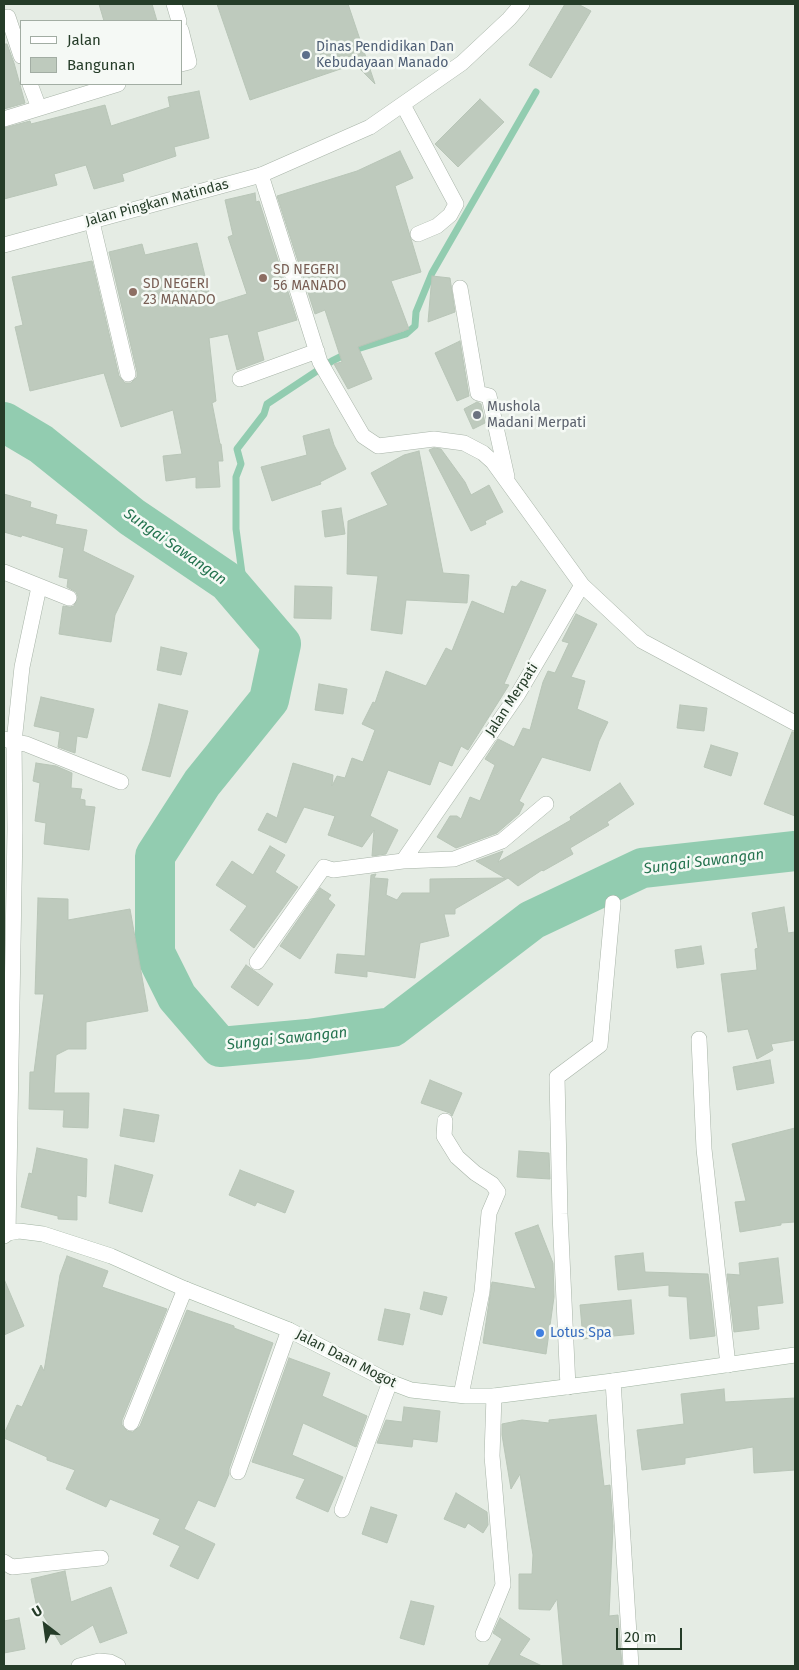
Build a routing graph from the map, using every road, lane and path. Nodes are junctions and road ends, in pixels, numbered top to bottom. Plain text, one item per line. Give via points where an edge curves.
1 (174, 4) edge
2 (522, 4) edge
3 (4, 18) edge
4 (179, 20) edge
5 (182, 38) edge
6 (20, 53) edge
7 (185, 63) edge
8 (30, 85) edge
9 (115, 85) edge
10 (403, 105) junction
11 (38, 108) junction
12 (4, 119) edge
13 (261, 175) junction
14 (92, 222) junction
15 (418, 234) dead end
16 (4, 245) edge
17 (460, 288) dead end
18 (318, 357) junction
19 (128, 374) dead end
20 (240, 379) dead end
21 (509, 484) junction
22 (4, 572) edge
23 (582, 585) junction
24 (39, 587) junction
25 (69, 598) dead end
26 (795, 723) edge
27 (9, 740) edge
28 (121, 782) dead end
29 (546, 804) dead end
30 (403, 861) junction
31 (613, 902) dead end
32 (257, 962) dead end
33 (699, 1039) dead end
34 (445, 1121) dead end
35 (6, 1234) edge
36 (185, 1289) junction
37 (289, 1330) junction
38 (795, 1355) edge
39 (728, 1365) junction
40 (390, 1382) junction
41 (613, 1382) junction
42 (568, 1387) junction
43 (461, 1395) junction
44 (494, 1396) junction
45 (131, 1423) dead end
46 (238, 1472) dead end
47 (342, 1510) dead end
48 (101, 1558) dead end
49 (4, 1562) edge
50 (483, 1634) dead end
51 (79, 1666) edge
52 (118, 1666) edge
53 (631, 1666) edge

1 - 4 street
2 - 10 street, Jalan Pingkan Matindas via 462,63
3 - 6 street via 8,17
5 - 7 street
8 - 11 street
9 - 11 street
10 - 13 street, Jalan Pingkan Matindas via 370,126
10 - 15 street via 456,204 450,215 437,226
11 - 12 street
13 - 14 street, Jalan Pingkan Matindas
13 - 18 street
14 - 16 street, Jalan Pingkan Matindas
14 - 19 street
17 - 21 street via 478,393 489,396
18 - 20 street
18 - 21 street via 363,436 378,446 434,439 464,443 493,462
21 - 23 street
22 - 24 street
23 - 26 street via 642,642
23 - 30 street, Jalan Merpati via 518,694
24 - 25 street
24 - 27 street
27 - 28 street
27 - 35 street via 15,829
29 - 30 street via 502,840 454,859
30 - 32 street via 333,870 324,867
31 - 42 street via 600,1045 557,1077
33 - 39 street via 704,1149
34 - 43 street via 444,1136 458,1156 498,1192 489,1213 482,1292
35 - 36 street, Jalan Daan Mogot via 43,1234 111,1256
36 - 37 street, Jalan Daan Mogot
36 - 45 street
37 - 40 street, Jalan Daan Mogot
37 - 46 street
38 - 39 street, Jalan Daan Mogot
39 - 41 street, Jalan Daan Mogot
40 - 43 street, Jalan Daan Mogot via 411,1390
40 - 47 street
41 - 42 street, Jalan Daan Mogot
41 - 53 street
42 - 44 street, Jalan Daan Mogot
43 - 44 street, Jalan Daan Mogot
44 - 50 street via 492,1456 503,1586
48 - 49 street via 12,1567
51 - 52 street via 99,1661

